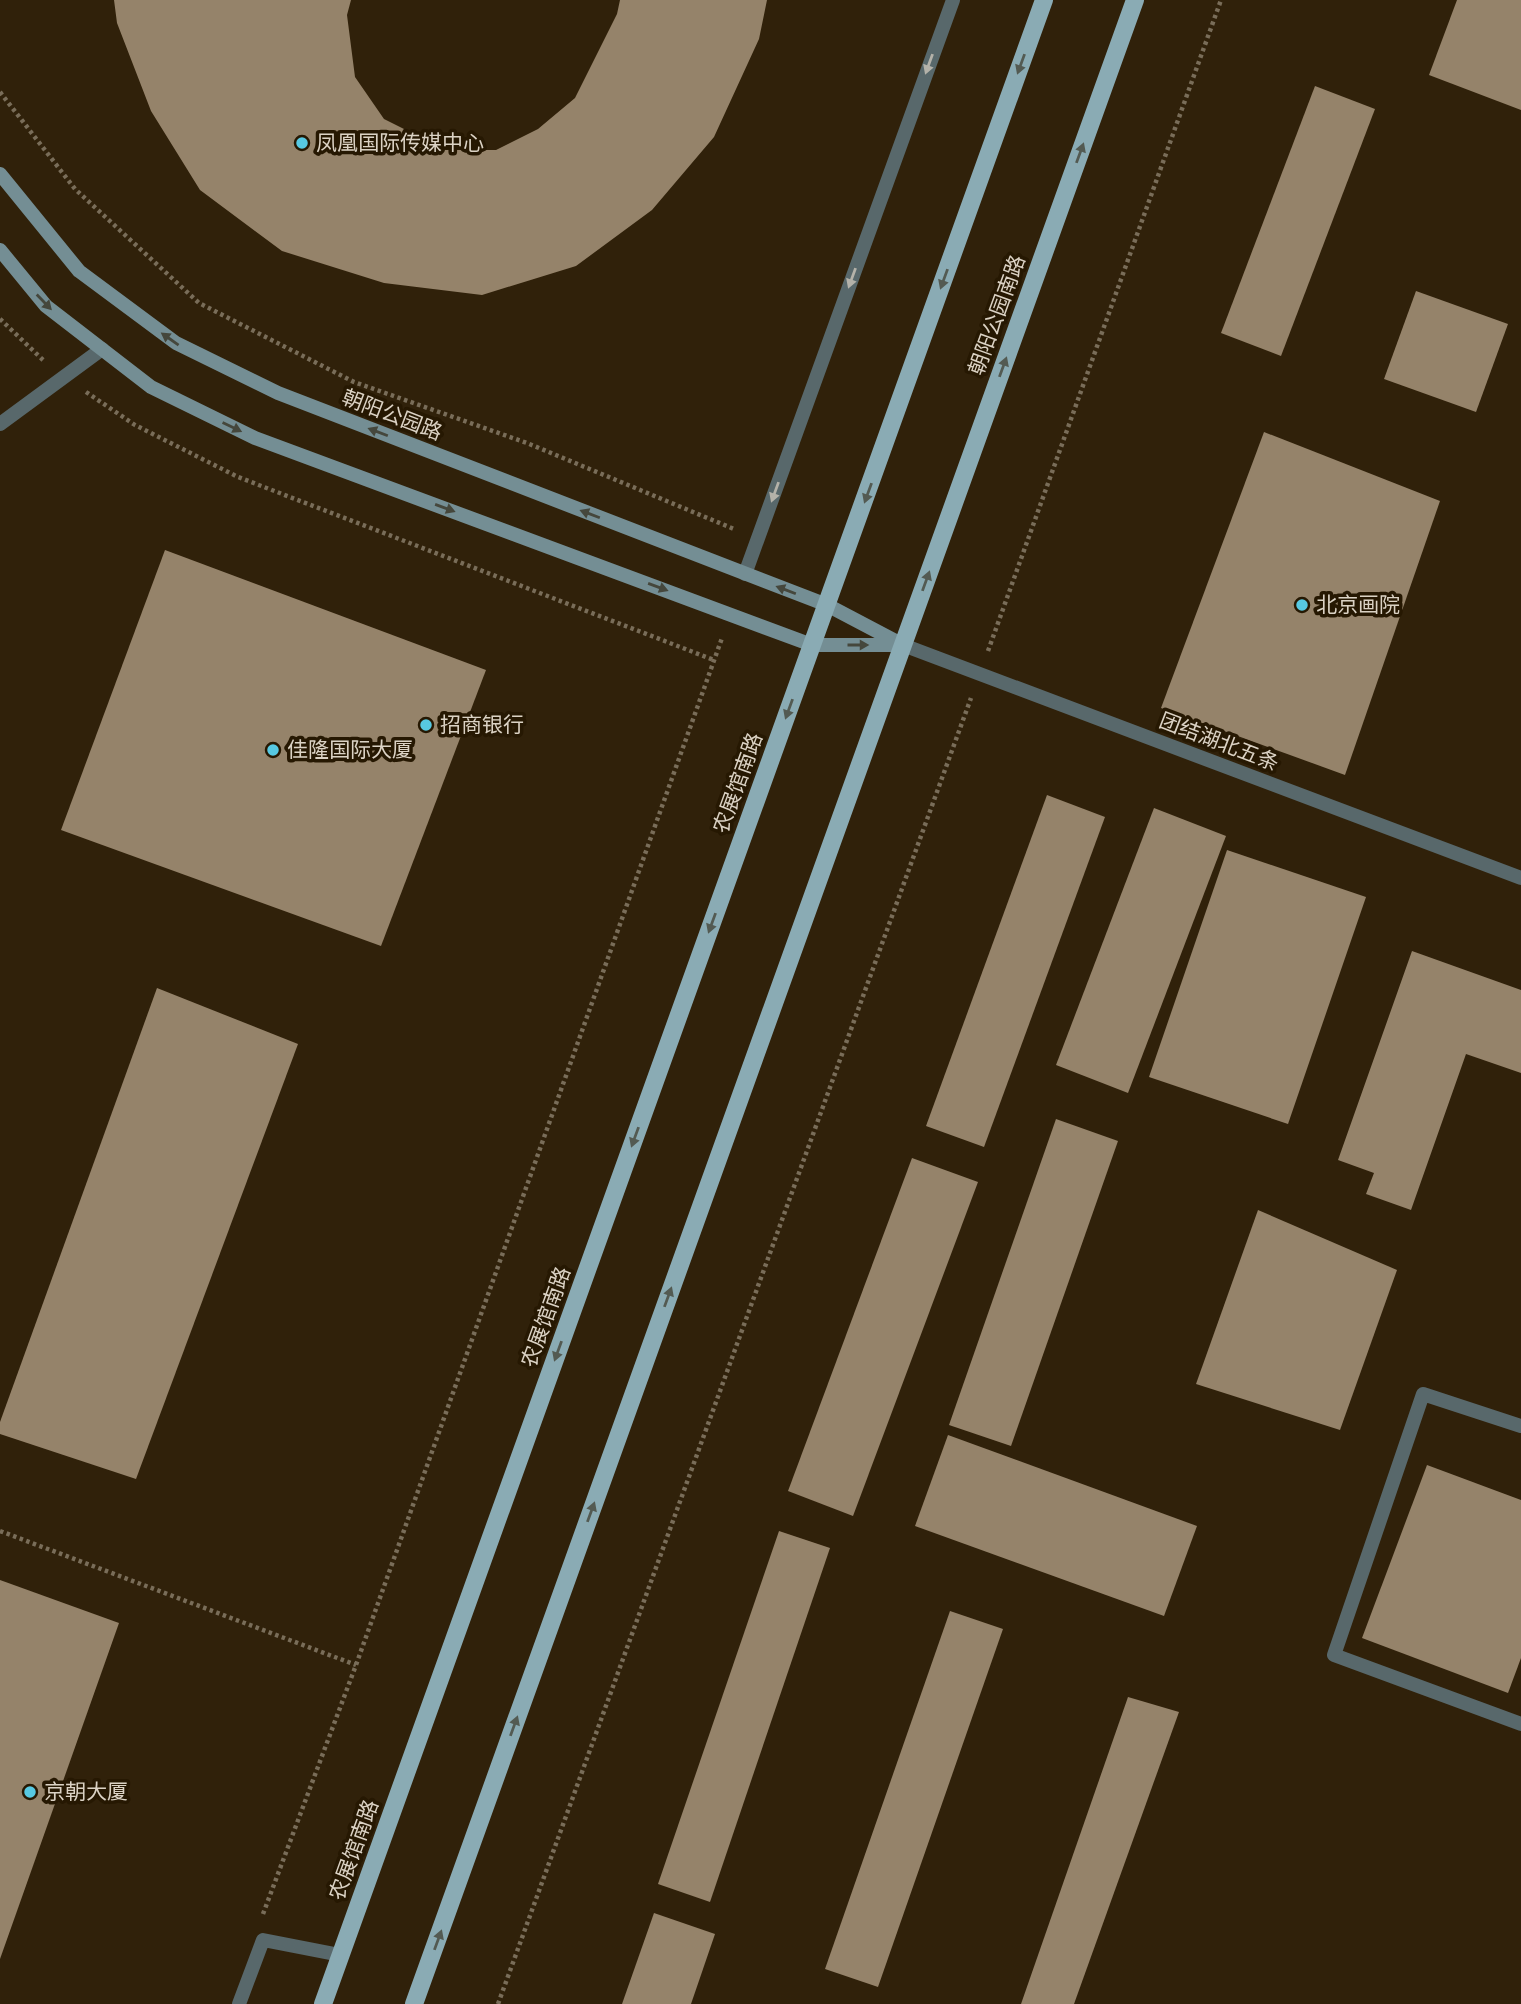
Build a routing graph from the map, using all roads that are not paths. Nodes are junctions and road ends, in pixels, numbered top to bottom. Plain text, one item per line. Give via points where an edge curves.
1 (953, 0) edge
2 (1044, 0) edge
3 (1135, 0) edge
4 (0, 174) edge
5 (0, 250) edge
6 (102, 349) junction
7 (0, 424) edge
8 (745, 574) junction
9 (827, 605) junction
10 (813, 645) junction
11 (903, 645) junction
12 (1521, 878) edge
13 (1521, 1426) edge
14 (1521, 1724) edge
15 (340, 1955) junction
16 (239, 2004) edge
17 (323, 2004) edge
18 (415, 2004) edge

1 -> 8 street
2 -> 9 main road
11 -> 3 main road, 朝阳公园南路
8 -> 4 main road, 朝阳公园路 via 278,393 176,343 79,271
5 -> 6 main road via 46,306
6 - 7 street
6 -> 10 main road via 151,387 255,438
9 -> 8 main road, 朝阳公园路
9 - 10 main road, 农展馆南路
9 - 11 main road, 朝阳公园路
10 -> 11 main road
10 -> 15 main road, 农展馆南路
11 - 12 street, 团结湖北五条
18 -> 11 main road
13 - 14 street via 1423,1394 1335,1655
15 - 16 street via 262,1940
15 - 17 main road, 农展馆南路

